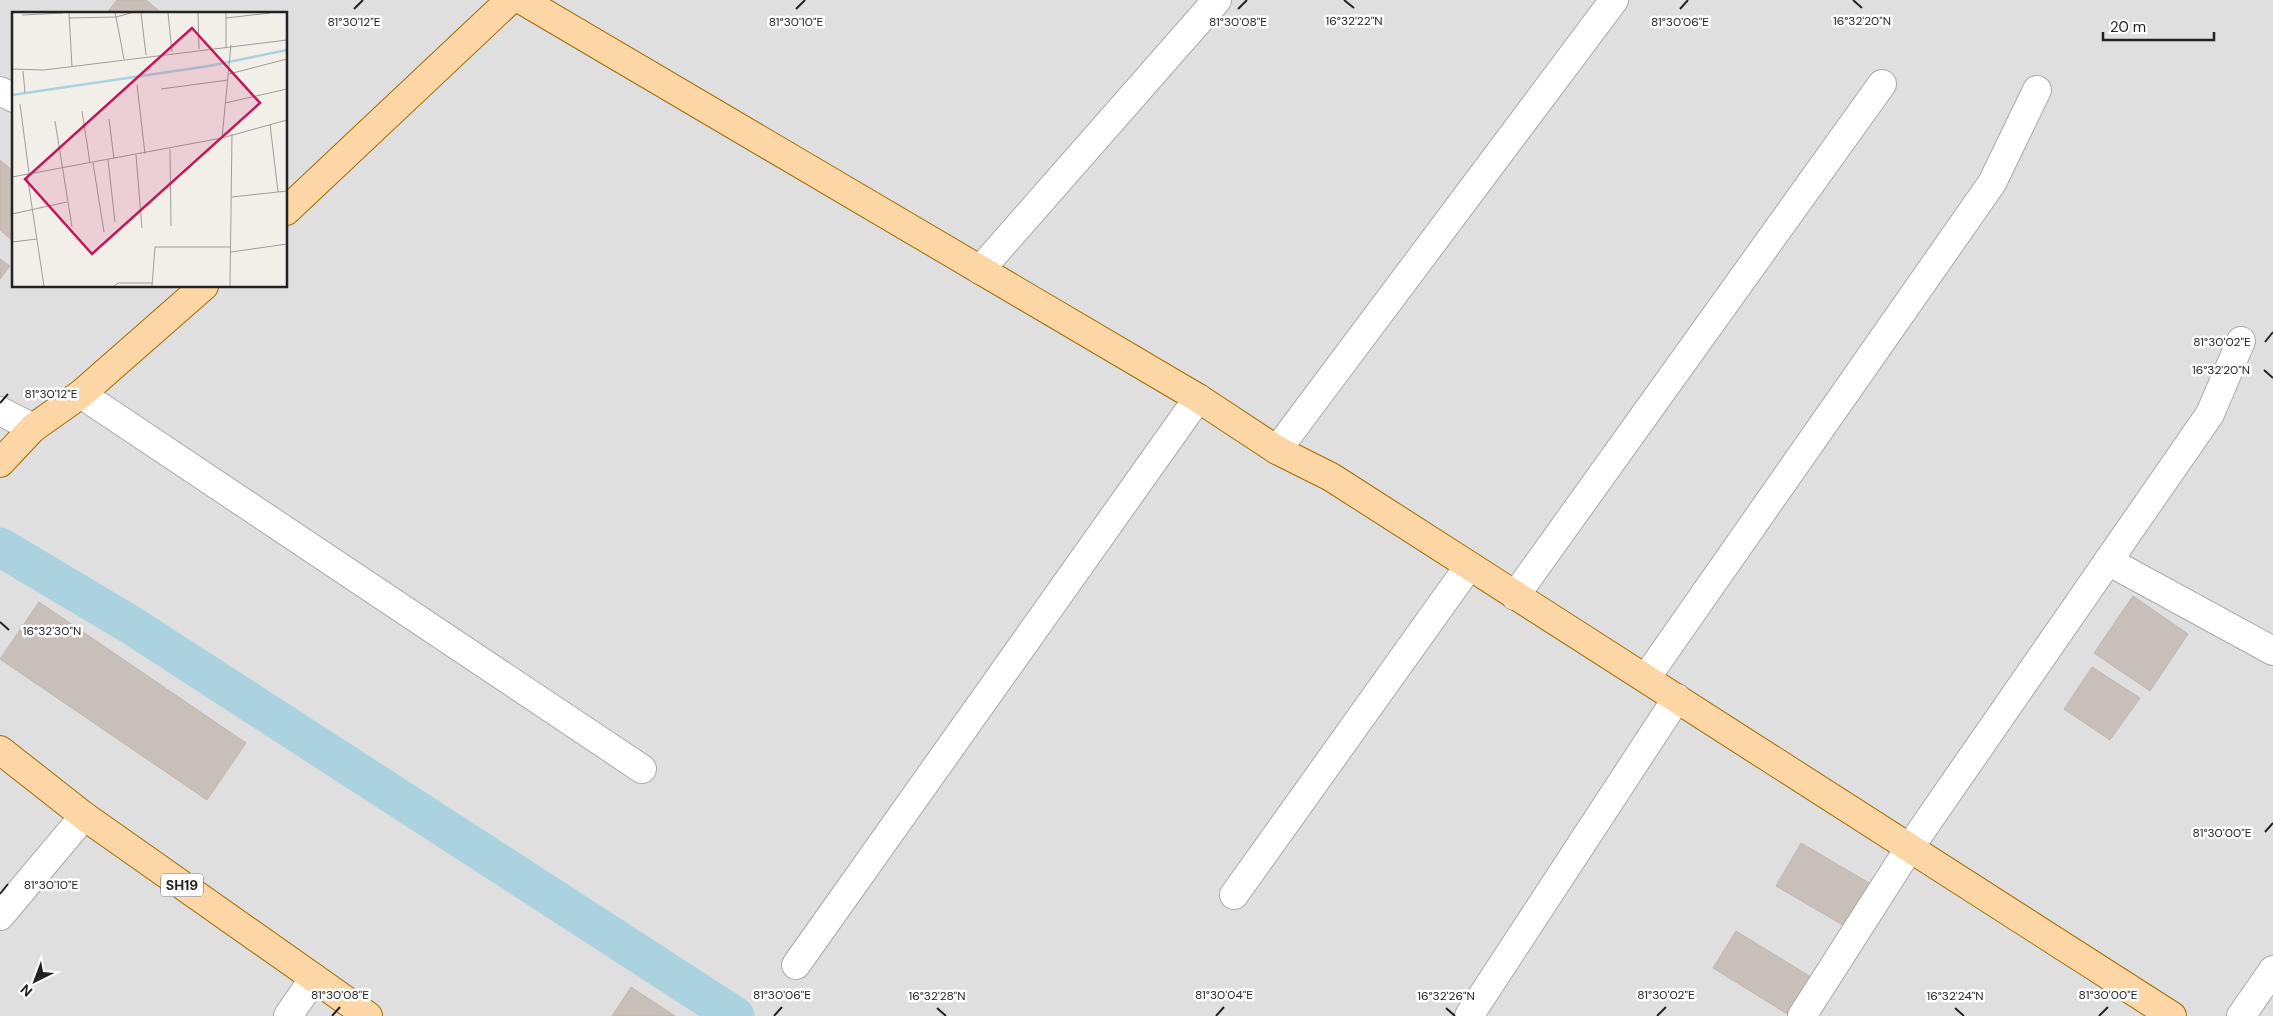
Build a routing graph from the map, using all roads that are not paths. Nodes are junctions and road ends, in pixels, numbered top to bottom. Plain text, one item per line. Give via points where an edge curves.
1 (510, 0) edge
2 (1217, 0) edge
3 (1614, 0) edge
4 (532, 6) edge
5 (1882, 84) dead end
6 (2037, 90) dead end
7 (0, 91) edge
8 (12, 97) edge
9 (288, 209) edge
10 (980, 270) junction
11 (202, 288) edge
12 (2241, 341) dead end
13 (81, 394) junction
14 (1198, 398) junction
15 (0, 411) edge
16 (33, 428) junction
17 (1277, 450) junction
18 (1, 462) edge
19 (2108, 561) junction
20 (1469, 566) junction
21 (1515, 596) junction
22 (2273, 651) edge
23 (1646, 678) junction
24 (1677, 698) junction
25 (0, 750) edge
26 (642, 769) dead end
27 (84, 816) junction
28 (1910, 847) junction
29 (1234, 895) dead end
30 (0, 916) edge
31 (796, 965) dead end
32 (2273, 970) edge
33 (314, 978) junction
34 (288, 1016) edge
35 (368, 1016) edge
36 (1469, 1016) edge
37 (1802, 1016) edge
38 (2172, 1016) edge
39 (2241, 1016) edge

1 - 9 main road
2 - 10 street
3 - 17 street
4 - 10 main road
5 - 21 street
6 - 23 street via 1992,183
7 - 8 street
10 - 14 main road
11 - 13 main road
12 - 19 street via 2210,414
13 - 16 main road
13 - 26 street
14 - 17 main road
14 - 31 street
15 - 16 street
16 - 18 main road
17 - 20 main road via 1331,477
19 - 22 street
19 - 28 street
20 - 21 main road
20 - 29 street
21 - 23 main road
23 - 24 main road
24 - 28 main road
24 - 36 street
25 - 27 main road, SH19
27 - 30 street
27 - 33 main road, SH19
28 - 37 street
28 - 38 main road
32 - 39 street
33 - 34 street
33 - 35 main road, SH19

